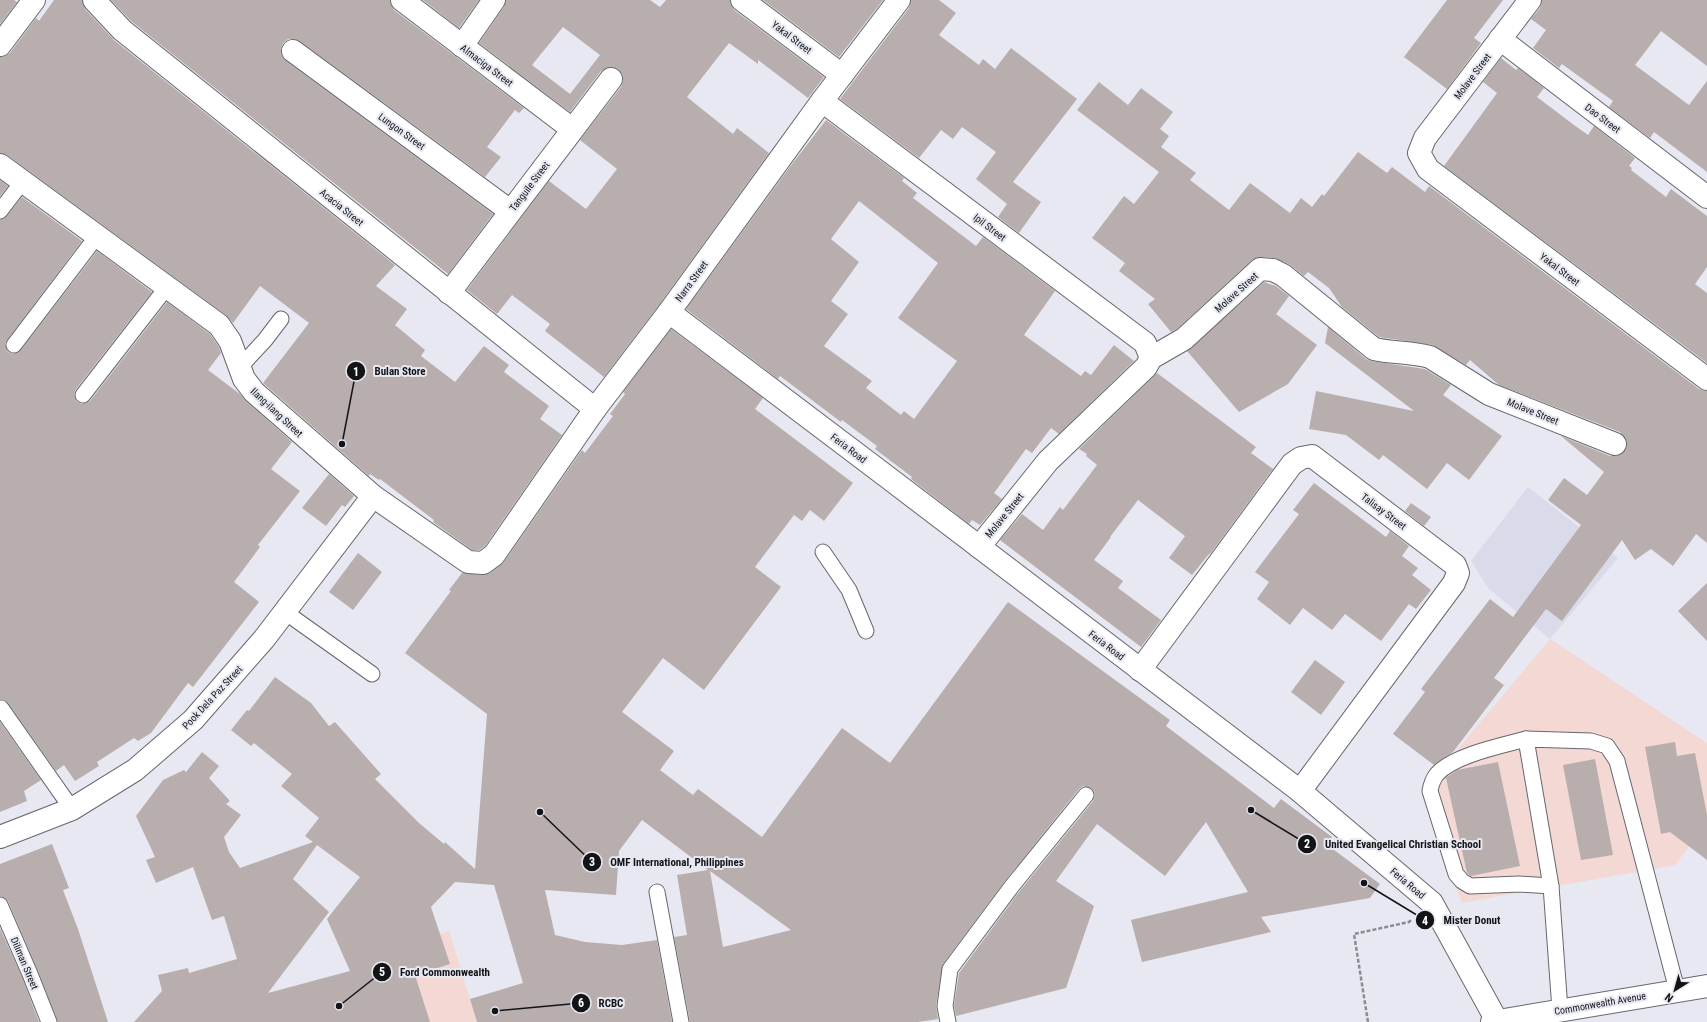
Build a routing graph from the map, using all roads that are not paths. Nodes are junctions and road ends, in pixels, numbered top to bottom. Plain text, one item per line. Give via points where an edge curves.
1 (34, 0) edge
2 (94, 0) edge
3 (402, 0) edge
4 (494, 0) edge
5 (742, 0) edge
6 (899, 0) edge
7 (1530, 0) edge
8 (1500, 39) junction
9 (0, 45) edge
10 (462, 46) junction
11 (293, 50) dead end
12 (842, 75) junction
13 (611, 79) dead end
14 (822, 101) junction
15 (572, 128) junction
16 (1419, 153) joint
17 (0, 165) edge
18 (23, 181) junction
19 (1707, 197) edge
20 (0, 211) edge
21 (510, 211) junction
22 (97, 236) junction
23 (167, 288) junction
24 (449, 293) junction
25 (669, 312) junction
26 (281, 319) dead end
27 (14, 345) dead end
28 (1151, 358) junction
29 (239, 368) junction
30 (1707, 379) edge
31 (83, 395) dead end
32 (595, 409) junction
33 (1615, 444) dead end
34 (373, 496) junction
35 (978, 546) junction
36 (822, 552) dead end
37 (483, 563) joint
38 (285, 612) junction
39 (866, 631) dead end
40 (1140, 670) junction
41 (372, 674) dead end
42 (1, 708) edge
43 (1526, 739) junction
44 (1300, 791) junction
45 (1086, 795) dead end
46 (72, 809) junction
47 (0, 836) edge
48 (1551, 886) junction
49 (656, 892) dead end
50 (0, 905) edge
51 (1707, 986) edge
52 (1677, 990) junction
53 (1560, 1010) junction
54 (48, 1022) edge
55 (682, 1022) edge
56 (948, 1022) edge
57 (1495, 1022) edge

1 - 9 street
2 - 24 street, Acacia Street via 122,30
3 - 10 street, Almaciga Street
4 - 10 street
5 - 12 street, Yakal Street
6 - 12 street, Narra Street
7 - 8 street, Molave Street
8 - 16 street, Molave Street via 1425,138
8 - 19 street, Dao Street
10 - 15 street, Almaciga Street
11 - 21 street, Lungon Street
12 - 14 street, Narra Street
13 - 15 street, Tanguile Street
14 - 25 street, Narra Street
14 - 28 street, Ipil Street via 1145,343
15 - 21 street, Tanguile Street
16 - 30 street, Yakal Street via 1428,169
17 - 18 street, Ilang-ilang Street
18 - 20 lane
18 - 22 street, Ilang-ilang Street
21 - 24 street, Tanguile Street
22 - 23 street, Ilang-ilang Street
22 - 27 lane
23 - 29 street, Ilang-ilang Street via 226,333
23 - 31 lane
24 - 32 street, Acacia Street
25 - 32 street, Narra Street
25 - 35 street, Feria Road
26 - 29 lane
28 - 33 street, Molave Street via 1184,339 1260,269 1273,270 1283,275 1374,349 1430,357 1489,394
28 - 35 street, Molave Street via 1146,367 1048,461
29 - 34 street, Ilang-ilang Street via 254,392
32 - 37 street, Narra Street via 494,555
34 - 37 street, Ilang-ilang Street via 468,562
34 - 38 street, Pook Dela Paz Street
35 - 40 street, Feria Road
36 - 39 lane via 849,590
38 - 41 lane
38 - 46 street, Pook Dela Paz Street via 192,720 135,770
40 - 44 street, Feria Road
40 - 44 street, Talisay Street via 1292,464 1312,456 1455,565 1458,573 1454,583
42 - 46 lane
43 - 48 lane
43 - 48 lane via 1454,760 1437,774 1430,791 1456,874 1462,881 1470,886
43 - 52 lane via 1591,741 1607,746 1617,761
44 - 57 street, Feria Road via 1432,903
45 - 56 lane via 1012,886 950,969 945,1006
46 - 47 street, Pook Dela Paz Street
48 - 53 lane
49 - 55 lane
50 - 54 lane, Diliman Street
51 - 52 street, Commonwealth Avenue
52 - 53 street, Commonwealth Avenue
53 - 57 street, Commonwealth Avenue

